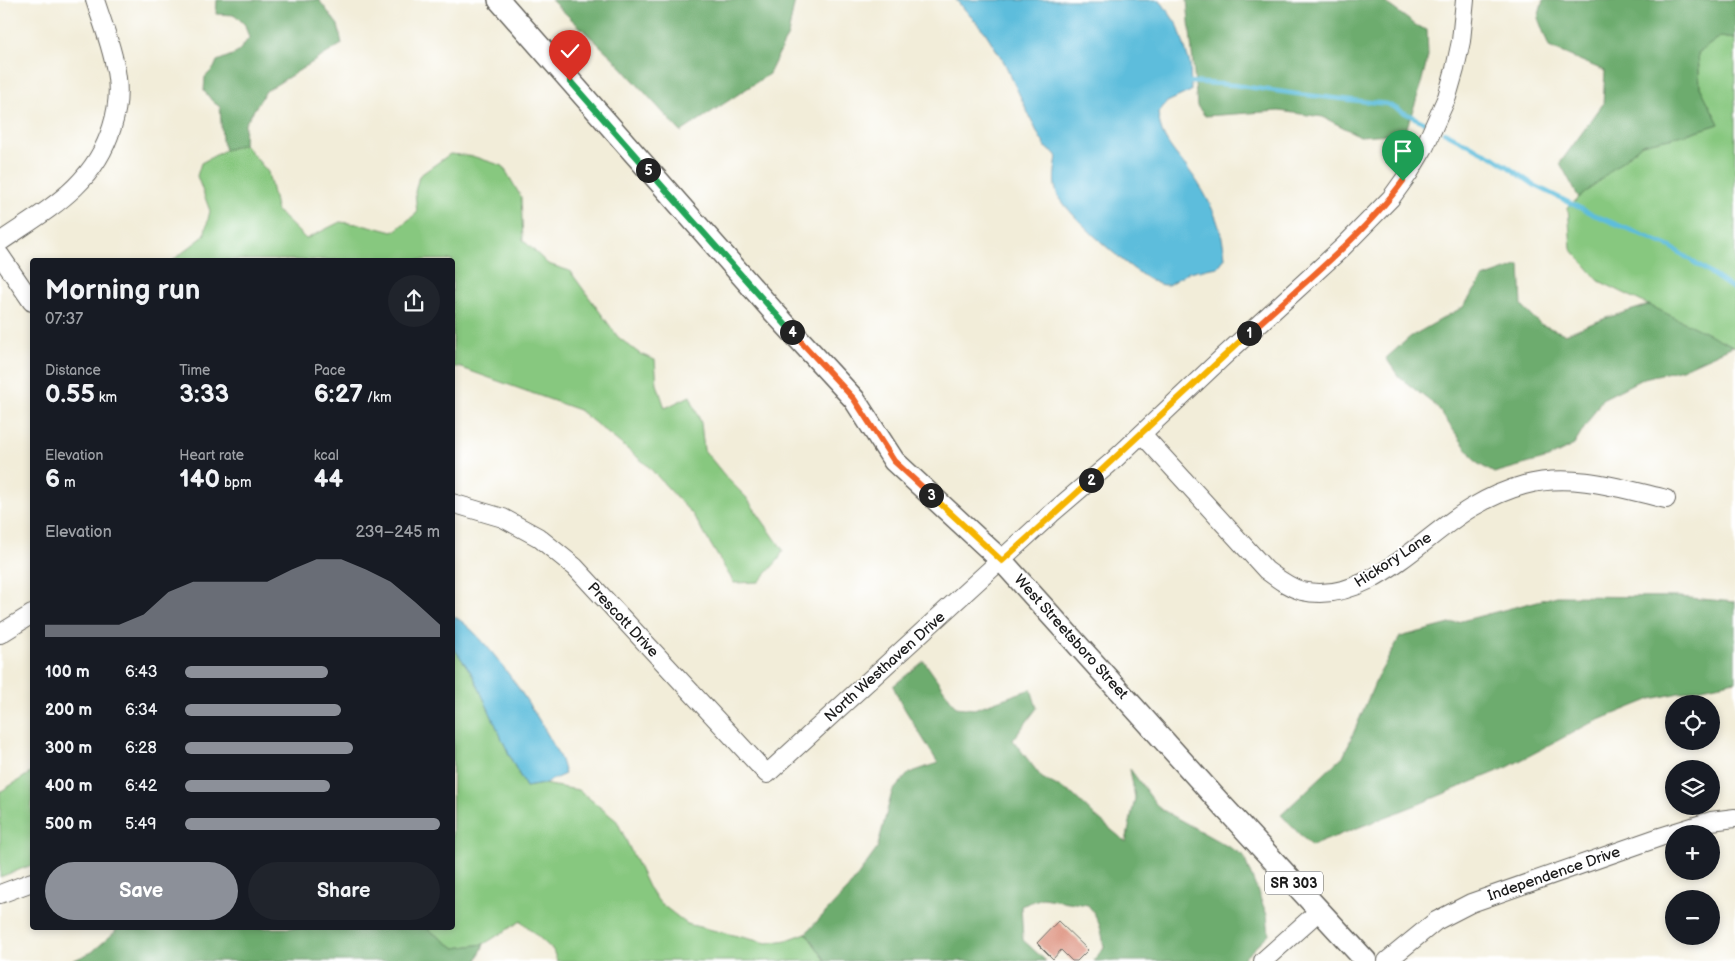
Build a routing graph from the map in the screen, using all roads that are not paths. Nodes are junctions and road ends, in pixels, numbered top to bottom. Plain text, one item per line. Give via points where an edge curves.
1 (95, 0) edge
2 (499, 0) edge
3 (1464, 0) edge
4 (0, 242) edge
5 (0, 255) edge
6 (30, 299) edge
7 (1142, 434) junction
8 (1666, 499) dead end
9 (455, 504) edge
10 (1002, 561) junction
11 (30, 615) edge
12 (0, 634) edge
13 (767, 774) joint
14 (1735, 818) edge
15 (30, 883) edge
16 (0, 894) edge
17 (1320, 910) junction
18 (1263, 961) edge
19 (1366, 961) edge
20 (1387, 961) edge

1 - 4 street via 117,77 116,113 109,136 97,162 76,186
2 - 10 main road, West Streetsboro Street / SR 303 via 854,399 894,461
3 - 7 street, North Westhaven Drive via 1462,41 1447,97 1425,146 1391,198 1342,248
5 - 6 street
7 - 8 street, Hickory Lane via 1266,570 1302,591 1346,590 1366,582 1470,508 1497,494 1526,485 1562,480 1597,482
7 - 10 street, North Westhaven Drive
9 - 13 street, Prescott Drive via 504,518 538,537 575,568
10 - 13 street, North Westhaven Drive
10 - 17 main road, West Streetsboro Street / SR 303
11 - 12 street
14 - 20 street, Independence Drive via 1711,821 1660,837 1471,903 1436,921
15 - 16 street
17 - 18 street
17 - 19 main road, West Streetsboro Street / SR 303

